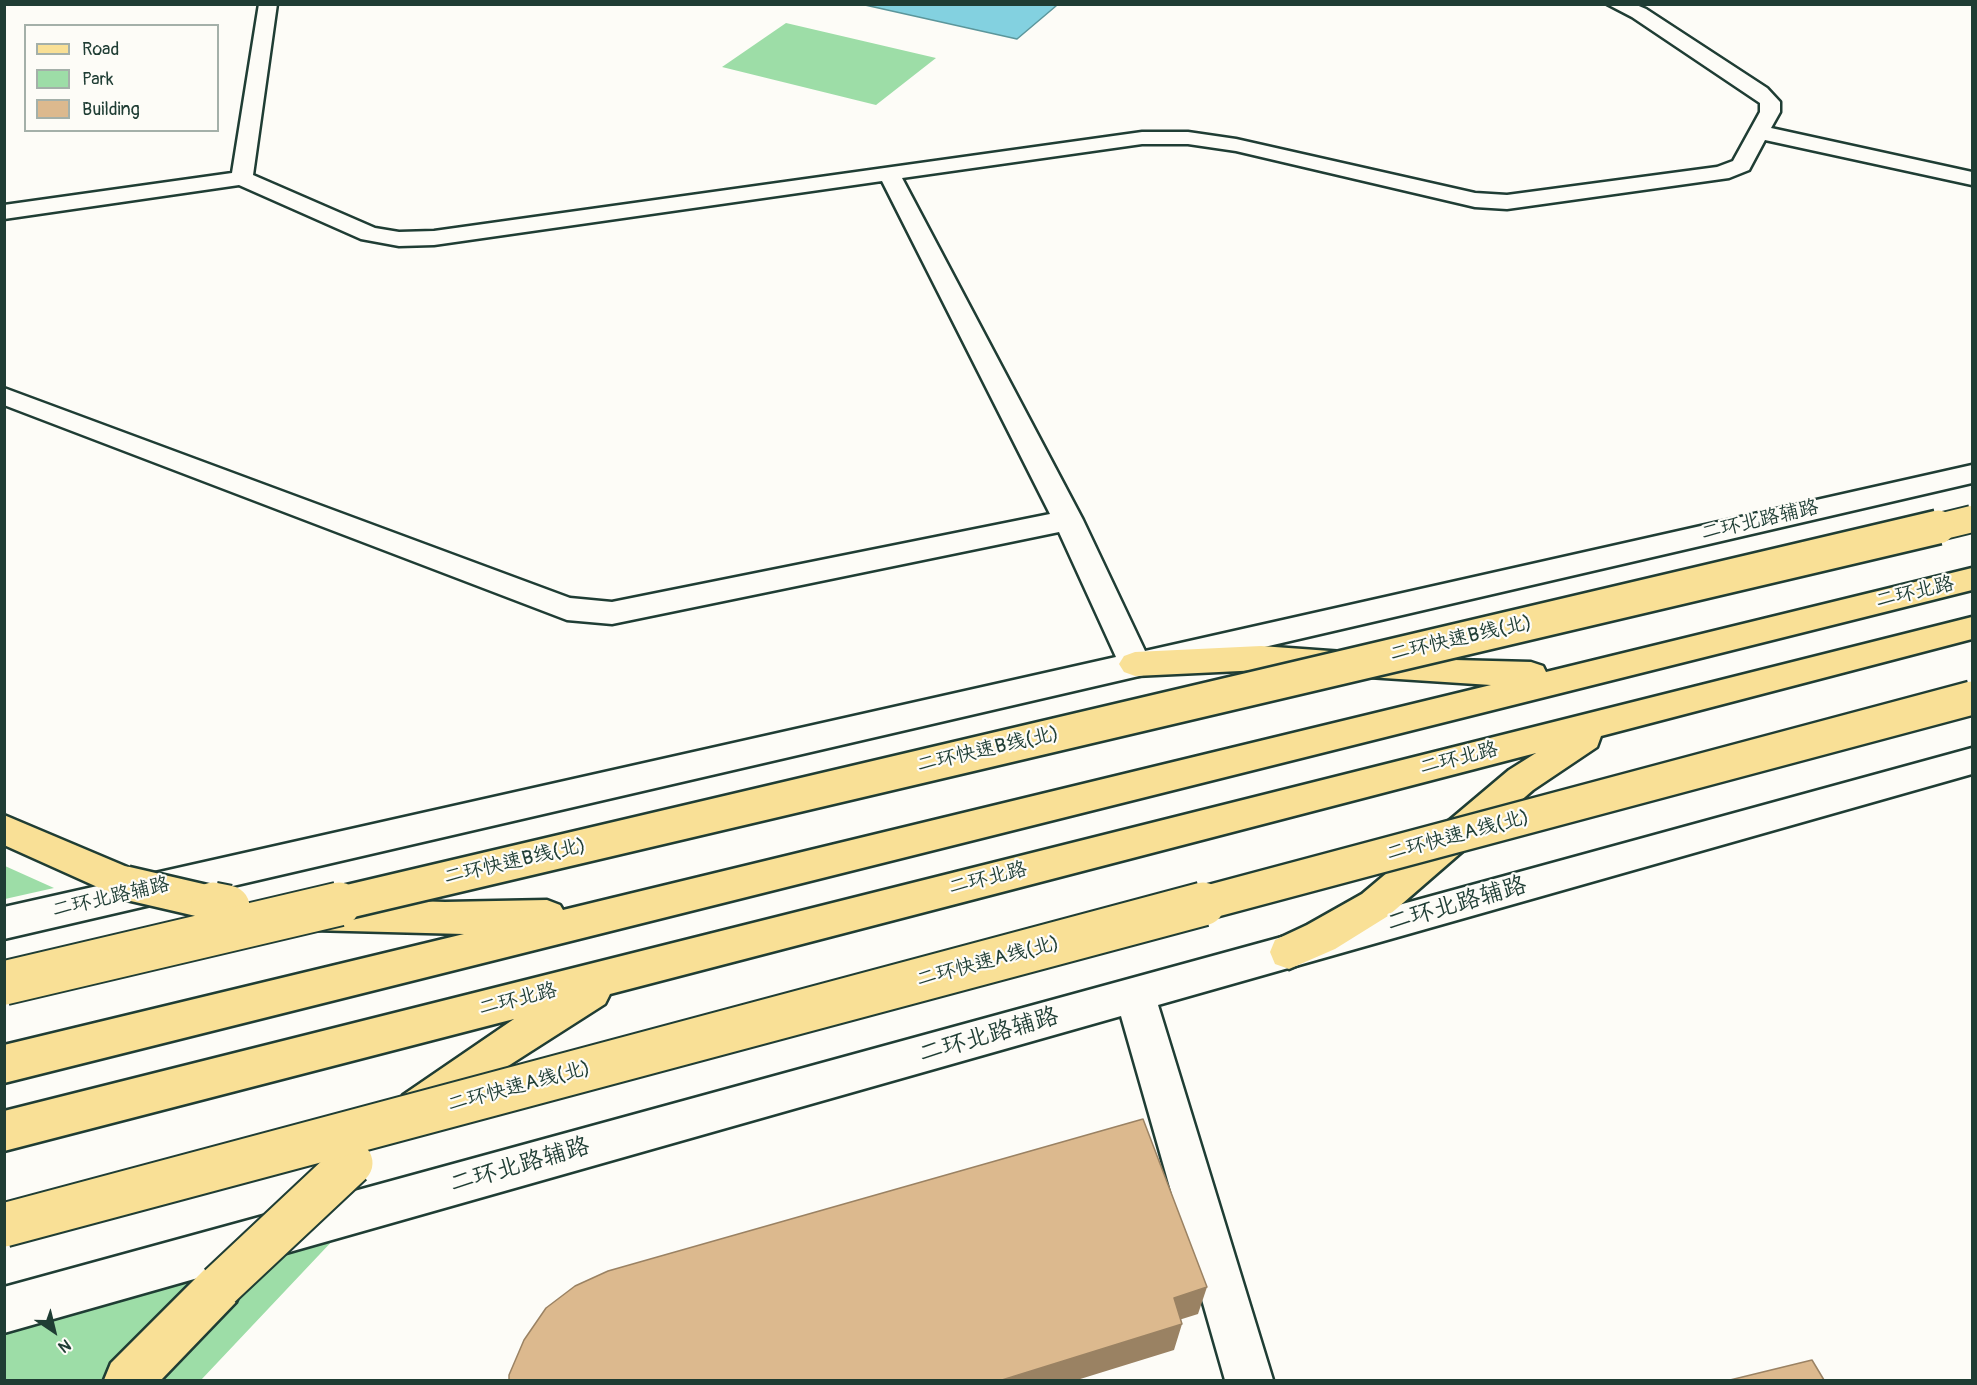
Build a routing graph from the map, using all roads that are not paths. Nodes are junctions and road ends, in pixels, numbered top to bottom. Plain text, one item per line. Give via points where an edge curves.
1 (268, 4) edge
2 (1616, 4) edge
3 (1759, 132) junction
4 (889, 174) junction
5 (242, 178) junction
6 (1972, 178) edge
7 (4, 212) edge
8 (4, 396) edge
9 (1972, 474) edge
10 (1972, 519) edge
11 (1068, 520) junction
12 (1972, 579) edge
13 (1972, 628) edge
14 (1135, 664) junction
15 (1616, 666) junction
16 (1972, 698) edge
17 (1653, 710) junction
18 (1972, 761) edge
19 (4, 829) edge
20 (621, 912) junction
21 (4, 922) edge
22 (1289, 952) junction
23 (629, 971) junction
24 (4, 983) edge
25 (1136, 995) junction
26 (4, 1064) edge
27 (4, 1131) edge
28 (4, 1225) edge
29 (4, 1310) edge
30 (128, 1380) edge
31 (1249, 1380) edge

1 - 5 street
2 - 3 street via 1639,13 1760,92 1770,102 1770,112
3 - 4 street via 1741,165 1721,173 1507,202 1475,200 1236,145 1188,138 1142,138
3 - 6 street
4 - 5 street via 434,238 399,239 369,234
4 - 11 street
5 - 7 street
8 - 11 street via 567,609 612,613
9 - 14 street, 二环北路辅路
10 - 24 main road, 二环快速B线(北), bridge
11 - 14 street
12 - 15 main road, 二环北路
13 - 17 main road, 二环北路
14 - 15 main road via 1261,658 1498,674
14 - 21 street, 二环北路辅路
15 - 20 main road, 二环北路
16 - 28 main road, 二环快速A线(北), bridge
17 - 22 main road via 1593,734 1542,763 1391,894
17 - 23 main road, 二环北路
18 - 22 street, 二环北路辅路
19 - 20 main road, bridge via 126,882 228,907 401,918
20 - 26 main road, 二环北路
22 - 25 street, 二环北路辅路
23 - 27 main road, 二环北路
23 - 30 main road, bridge via 494,1053 351,1163 272,1234
25 - 29 street, 二环北路辅路
25 - 31 street

